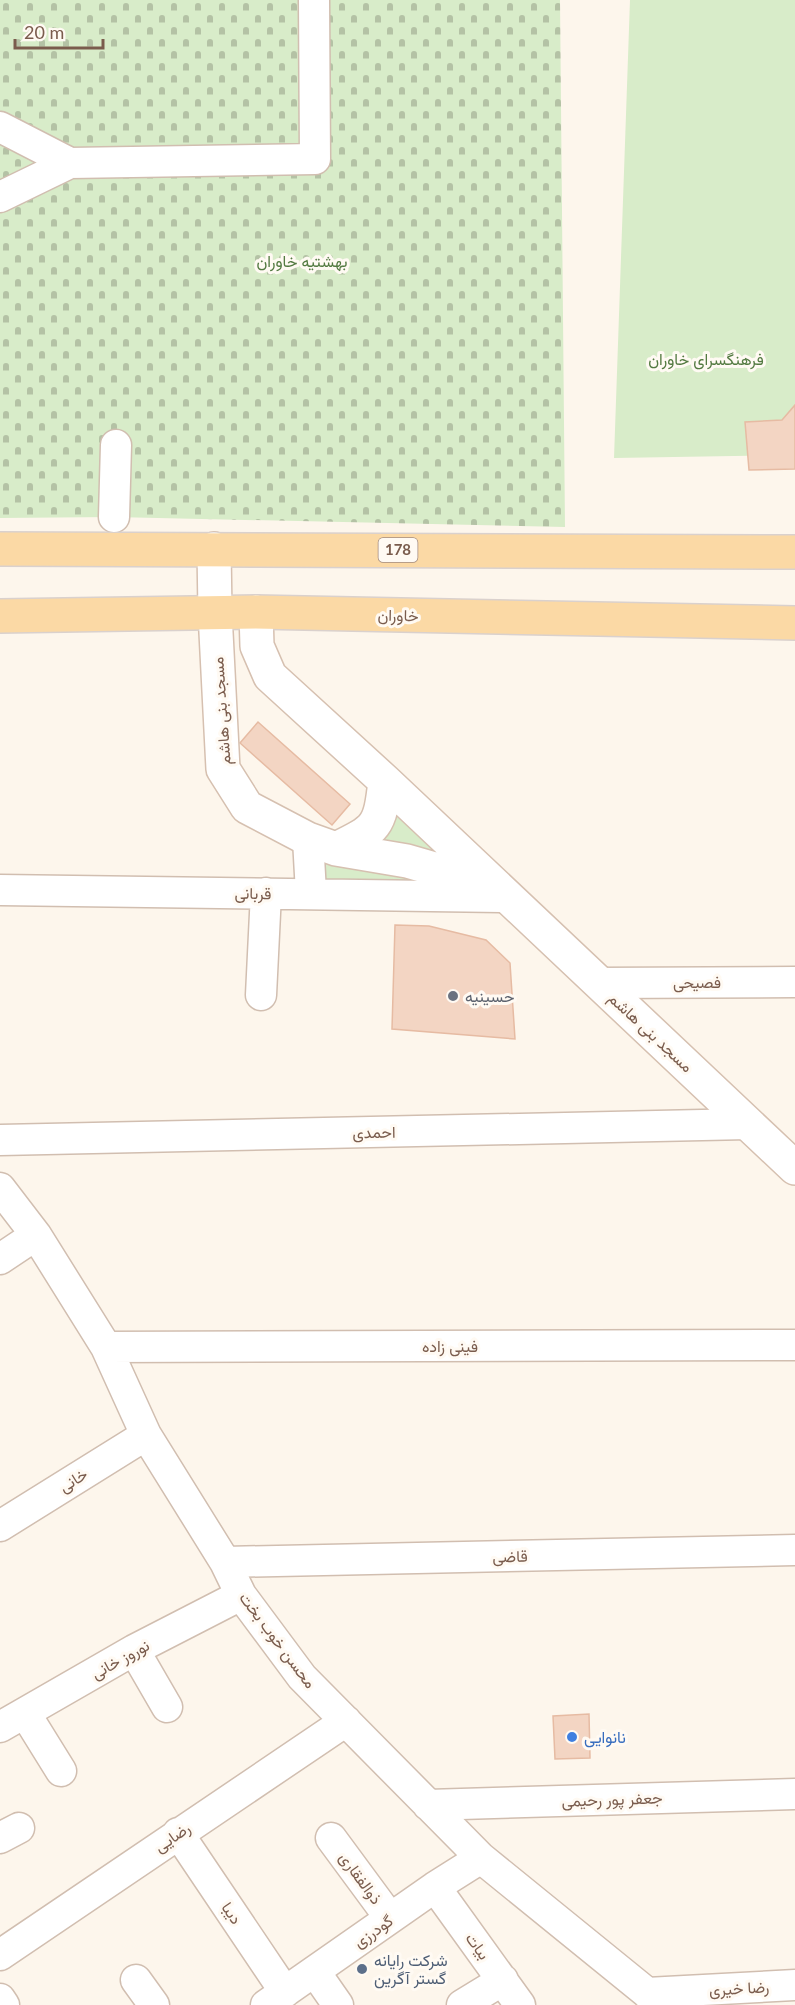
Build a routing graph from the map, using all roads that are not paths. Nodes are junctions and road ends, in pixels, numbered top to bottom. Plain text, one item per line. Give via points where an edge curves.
1 (314, 0) edge
2 (0, 127) edge
3 (70, 163) junction
4 (0, 197) edge
5 (116, 445) dead end
6 (114, 517) dead end
7 (0, 549) edge
8 (214, 549) junction
9 (795, 552) edge
10 (256, 612) junction
11 (215, 613) junction
12 (0, 616) edge
13 (795, 623) edge
14 (385, 782) junction
15 (322, 844) junction
16 (0, 890) edge
17 (266, 893) junction
18 (311, 893) junction
19 (506, 897) junction
20 (795, 982) edge
21 (598, 983) junction
22 (261, 995) dead end
23 (748, 1124) junction
24 (0, 1140) edge
25 (794, 1166) edge
26 (0, 1188) edge
27 (36, 1235) junction
28 (0, 1259) edge
29 (795, 1345) edge
30 (106, 1347) junction
31 (146, 1434) junction
32 (0, 1526) edge
33 (795, 1550) edge
34 (225, 1562) junction
35 (241, 1595) junction
36 (134, 1650) junction
37 (167, 1707) dead end
38 (12, 1720) edge
39 (346, 1721) junction
40 (61, 1771) dead end
41 (795, 1794) edge
42 (428, 1805) junction
43 (178, 1833) junction
44 (331, 1838) dead end
45 (481, 1858) junction
46 (435, 1887) junction
47 (390, 1918) junction
48 (0, 1955) edge
49 (315, 1972) junction
50 (136, 1980) dead end
51 (502, 1980) junction
52 (795, 1985) edge
53 (276, 1998) edge
54 (0, 1999) edge
55 (655, 1999) edge
56 (4, 2005) edge
57 (154, 2005) edge
58 (338, 2005) edge
59 (462, 2005) edge
60 (520, 2005) edge

1 - 3 street via 315,159
2 - 3 street
3 - 4 street
5 - 6 street
7 - 8 main road, 178
8 - 9 main road, 178
8 - 11 main road, مسجد بنی هاشم
10 - 11 main road, خاوران
10 - 13 main road, خاوران
10 - 14 main road, مسجد بنی هاشم via 257,645 270,676
11 - 12 main road, خاوران
11 - 15 main road, مسجد بنی هاشم via 223,769 247,807
14 - 15 main road via 382,811 369,833
14 - 19 main road, مسجد بنی هاشم
15 - 18 street
15 - 19 main road, مسجد بنی هاشم via 452,874
16 - 17 street, قربانی
17 - 18 street, قربانی
17 - 22 street
18 - 19 street, قربانی
19 - 21 main road, مسجد بنی هاشم
20 - 21 street, فصیحی
21 - 23 main road, مسجد بنی هاشم
23 - 24 street, احمدی
23 - 25 main road, مسجد بنی هاشم
26 - 27 street, محسن خوب بخت
27 - 28 street
27 - 30 street, محسن خوب بخت
29 - 30 street, فینی زاده
30 - 31 street, محسن خوب بخت
31 - 32 street, خانی
31 - 34 street, محسن خوب بخت
33 - 34 street, قاضی
34 - 35 street, محسن خوب بخت
35 - 36 street, نوروز خانی
35 - 39 street, محسن خوب بخت via 302,1677
36 - 37 street
36 - 38 street, نوروز خانی
38 - 40 street
39 - 42 street, محسن خوب بخت
39 - 43 street, رضایی
41 - 42 street, جعفر پور رحیمی
42 - 45 street, محسن خوب بخت
43 - 48 street, رضایی
43 - 53 street, دیبا
44 - 47 street, ذوالفقاری
45 - 46 street, گودرزی
45 - 55 street, محسن خوب بخت
46 - 47 street, گودرزی
46 - 51 street, بیات
47 - 49 street, گودرزی
49 - 53 street, گودرزی
49 - 58 street
50 - 57 street
51 - 59 street
51 - 60 street, بیات
52 - 55 street, رضا خیری
54 - 56 street

